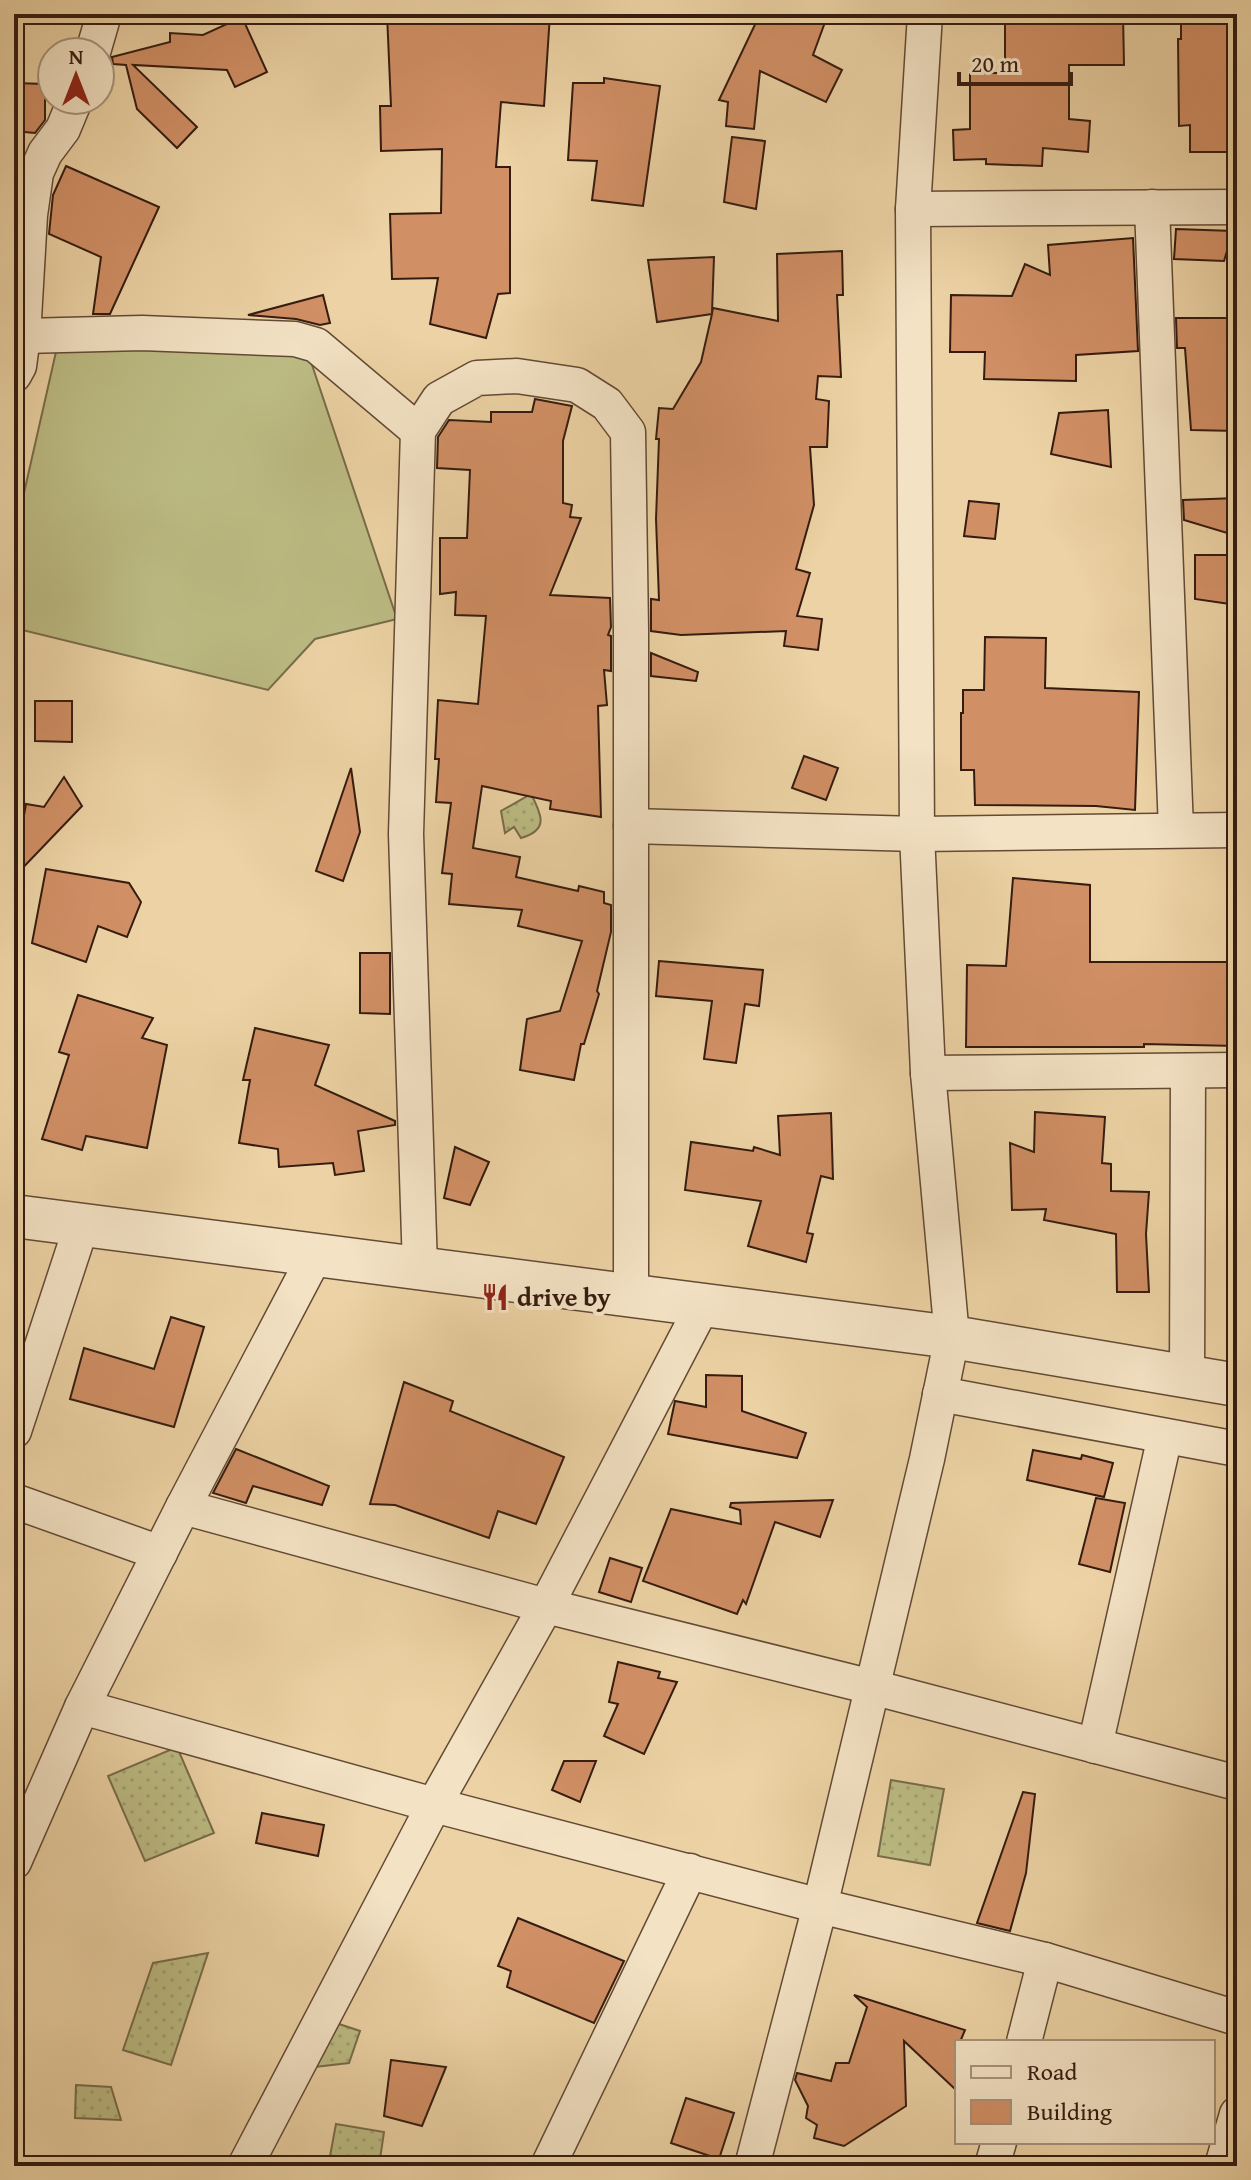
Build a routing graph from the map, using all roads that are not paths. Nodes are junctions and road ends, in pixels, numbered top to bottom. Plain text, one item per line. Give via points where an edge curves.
1 (104, 14) edge
2 (925, 14) edge
3 (98, 36) edge
4 (68, 116) edge
5 (1152, 207) junction
6 (1237, 207) edge
7 (913, 209) junction
8 (23, 336) junction
9 (14, 375) edge
10 (418, 431) junction
11 (631, 826) junction
12 (1176, 830) junction
13 (1237, 830) edge
14 (917, 834) junction
15 (1237, 1070) edge
16 (1188, 1071) junction
17 (928, 1073) junction
18 (14, 1216) edge
19 (82, 1224) junction
20 (316, 1254) junction
21 (420, 1268) junction
22 (631, 1295) junction
23 (703, 1305) junction
24 (952, 1337) junction
25 (1187, 1378) junction
26 (1237, 1385) edge
27 (940, 1394) junction
28 (14, 1431) edge
29 (1165, 1436) junction
30 (1237, 1449) edge
31 (14, 1501) edge
32 (183, 1507) junction
33 (160, 1553) junction
34 (546, 1606) junction
35 (872, 1687) junction
36 (82, 1707) junction
37 (1095, 1746) junction
38 (1237, 1783) edge
39 (434, 1805) junction
40 (14, 1862) edge
41 (690, 1871) junction
42 (820, 1906) junction
43 (1045, 1960) junction
44 (1237, 2018) edge
45 (1025, 2040) edge
46 (1237, 2114) edge
47 (998, 2144) edge
48 (245, 2166) edge
49 (548, 2166) edge
50 (752, 2166) edge
51 (992, 2166) edge
52 (1222, 2166) edge

1 - 3 street
2 - 7 street
4 - 8 street via 36,173
5 - 6 street
5 - 7 street
5 - 12 street
7 - 14 street
8 - 9 street
8 - 10 street via 142,333 295,339 316,345
10 - 11 street via 439,399 477,378 517,376 577,385 607,404 628,432
10 - 21 street via 406,834
11 - 14 street
11 - 22 street
12 - 13 street
12 - 14 street
14 - 17 street
15 - 16 street
16 - 17 street
16 - 25 street
17 - 24 street
18 - 19 street
19 - 20 street
19 - 28 street
20 - 21 street
20 - 32 street
21 - 22 street
22 - 23 street
23 - 24 street
23 - 34 street
24 - 25 street
24 - 27 street
25 - 26 street
27 - 29 street
27 - 35 street
29 - 30 street
29 - 37 street
31 - 33 street
32 - 33 street
32 - 34 street
33 - 36 street
34 - 35 street
34 - 39 street
35 - 37 street
35 - 42 street
36 - 39 street
36 - 40 street
37 - 38 street
39 - 41 street
39 - 48 street
41 - 42 street
41 - 49 street
42 - 43 street
42 - 50 street
43 - 44 street
43 - 45 street
46 - 52 street
47 - 51 street

